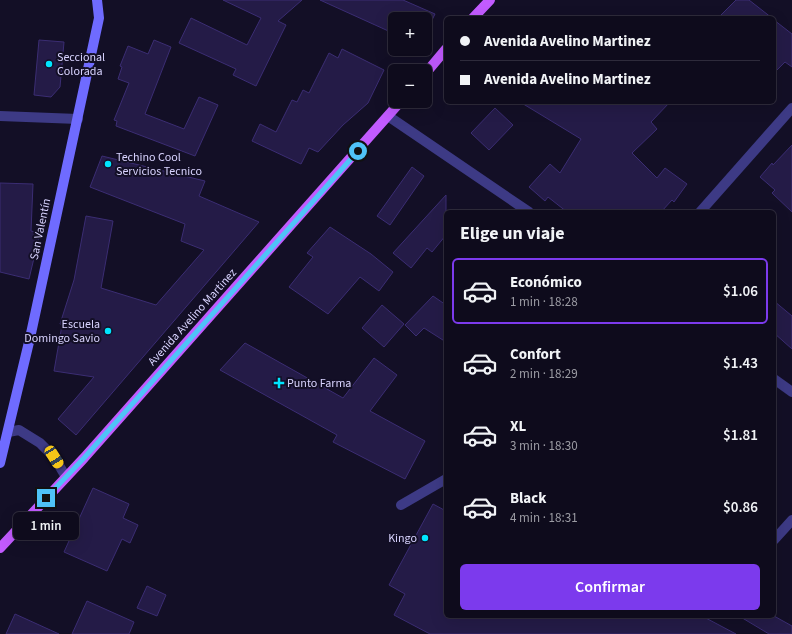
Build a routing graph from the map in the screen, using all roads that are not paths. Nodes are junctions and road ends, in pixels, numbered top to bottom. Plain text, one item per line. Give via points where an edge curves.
1 (97, 0) edge
2 (490, 0) edge
3 (475, 16) edge
4 (444, 51) edge
5 (432, 66) edge
6 (395, 108) edge
7 (792, 108) edge
8 (0, 116) edge
9 (388, 116) junction
10 (78, 119) junction
11 (526, 210) edge
12 (702, 210) edge
13 (776, 380) edge
14 (792, 392) edge
15 (8, 432) junction
16 (0, 463) edge
17 (66, 477) junction
18 (444, 480) edge
19 (402, 505) dead end
20 (792, 520) edge
21 (776, 538) edge
22 (0, 548) edge

1 - 10 main road, San Valentín via 99,18
2 - 3 main road
4 - 5 main road
6 - 9 main road, Avenida Avelino Martinez
7 - 12 street
8 - 10 street
9 - 11 street
9 - 17 main road, Avenida Avelino Martinez
10 - 15 main road, San Valentín
13 - 14 street
15 - 16 main road, San Valentín
15 - 17 street via 19,430 40,443 54,457
17 - 22 main road, Avenida Avelino Martinez
18 - 19 street
20 - 21 street

